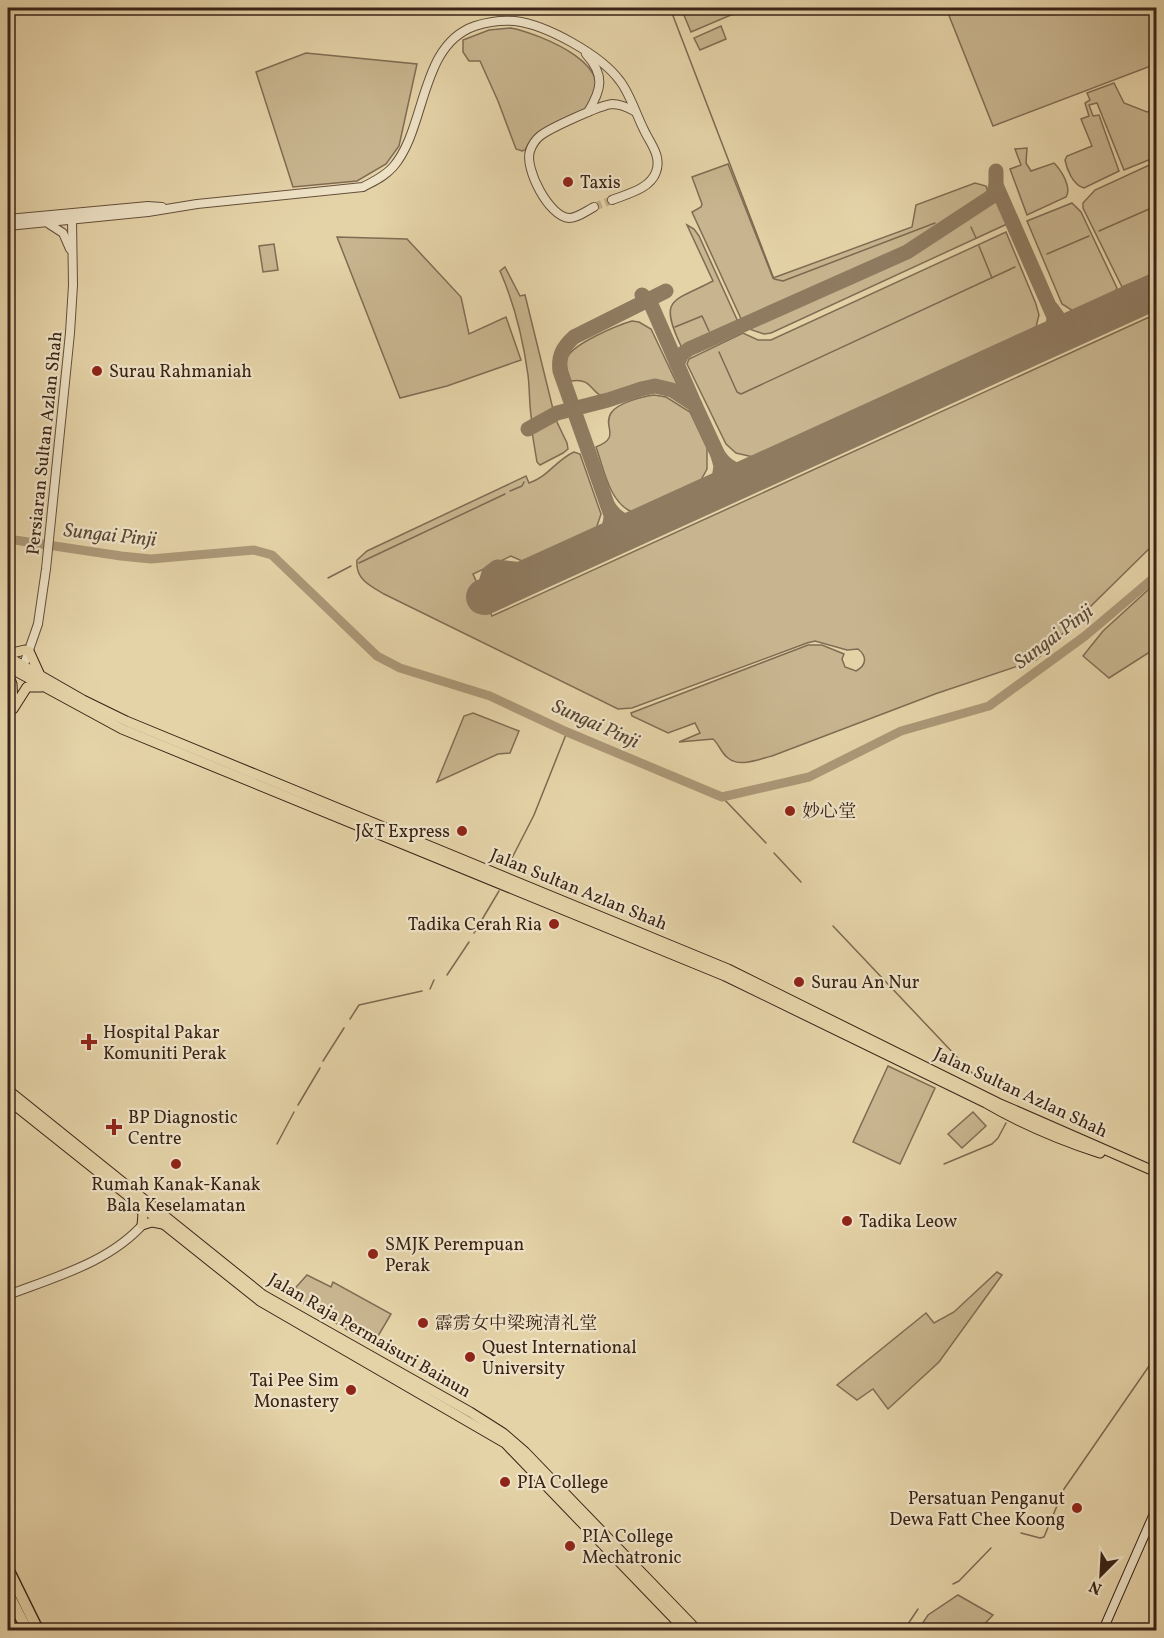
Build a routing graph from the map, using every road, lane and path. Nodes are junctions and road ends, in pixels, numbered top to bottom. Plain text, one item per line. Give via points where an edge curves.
1 (580, 47) junction
2 (588, 112) junction
3 (635, 112) junction
4 (611, 197) tunnel mouth
5 (591, 207) tunnel mouth
6 (126, 208) junction
7 (166, 208) junction
8 (26, 217) junction
9 (92, 218) junction
10 (8, 219) edge
11 (70, 220) junction
12 (47, 223) junction
13 (8, 226) edge
14 (72, 237) junction
15 (70, 249) junction
16 (48, 527) junction
17 (27, 650) junction
18 (8, 656) edge
19 (8, 667) edge
20 (21, 668) junction
21 (8, 675) edge
22 (41, 676) junction
23 (46, 688) junction
24 (413, 839) junction
25 (477, 873) junction
26 (8, 1090) edge
27 (8, 1100) edge
28 (998, 1103) junction
29 (1041, 1132) junction
30 (1084, 1141) junction
31 (1134, 1162) junction
32 (1156, 1172) edge
33 (143, 1202) junction
34 (152, 1214) junction
35 (167, 1221) junction
36 (142, 1225) junction
37 (8, 1295) edge
38 (375, 1358) junction
39 (392, 1378) junction
40 (1156, 1509) edge
41 (8, 1569) edge
42 (8, 1593) edge
43 (27, 1630) edge
44 (38, 1630) edge
45 (685, 1630) edge
46 (697, 1630) edge
47 (1103, 1630) edge

1 - 2 street via 593,62 600,82
1 - 3 street via 614,73
1 - 7 street via 515,21 468,28 441,53 406,147 394,166 378,179 353,189
2 - 3 street via 614,104
2 - 5 street via 539,136 529,156 530,168 553,211 569,218
3 - 4 street via 658,164 649,183
6 - 7 street
6 - 8 street
6 - 11 street via 80,214
7 - 9 street
8 - 10 street
8 - 11 street
9 - 11 street
9 - 14 street via 76,224
11 - 12 street
11 - 14 street, Persiaran Sultan Azlan Shah
11 - 15 street, Persiaran Sultan Azlan Shah
12 - 13 street
12 - 15 street via 60,230
14 - 16 street, Persiaran Sultan Azlan Shah via 70,333
15 - 16 street, Persiaran Sultan Azlan Shah
16 - 17 street, Persiaran Sultan Azlan Shah via 44,569
17 - 18 main road
17 - 20 street, Persiaran Sultan Azlan Shah
17 - 22 main road
18 - 20 main road, Jalan Sultan Azlan Shah
19 - 20 main road, Jalan Sultan Azlan Shah
20 - 22 main road, Jalan Sultan Azlan Shah
20 - 23 main road, Jalan Sultan Azlan Shah
21 - 23 main road via 13,709 27,687
22 - 24 main road, Jalan Sultan Azlan Shah via 126,721
23 - 25 main road, Jalan Sultan Azlan Shah via 122,729
24 - 25 main road
24 - 28 main road, Jalan Sultan Azlan Shah via 728,969
25 - 29 main road, Jalan Sultan Azlan Shah via 725,976
26 - 33 main road, Jalan Raja Permaisuri Bainun
27 - 33 main road, Jalan Raja Permaisuri Bainun
28 - 29 main road
28 - 30 main road, Jalan Sultan Azlan Shah
29 - 30 main road
29 - 31 main road, Jalan Sultan Azlan Shah
30 - 31 main road, Jalan Sultan Azlan Shah
31 - 32 main road, Jalan Sultan Azlan Shah
33 - 34 main road, Jalan Raja Permaisuri Bainun
33 - 35 main road, Jalan Raja Permaisuri Bainun
33 - 36 main road
34 - 35 main road, Jalan Raja Permaisuri Bainun
34 - 36 street
35 - 36 main road
35 - 38 main road, Jalan Raja Permaisuri Bainun via 263,1295
35 - 39 main road, Jalan Raja Permaisuri Bainun via 260,1301
36 - 37 street via 112,1251
38 - 39 main road via 376,1365
38 - 46 main road, Jalan Raja Permaisuri Bainun via 511,1439
39 - 45 main road, Jalan Raja Permaisuri Bainun via 505,1443
40 - 47 main road
41 - 44 highway
42 - 43 highway

